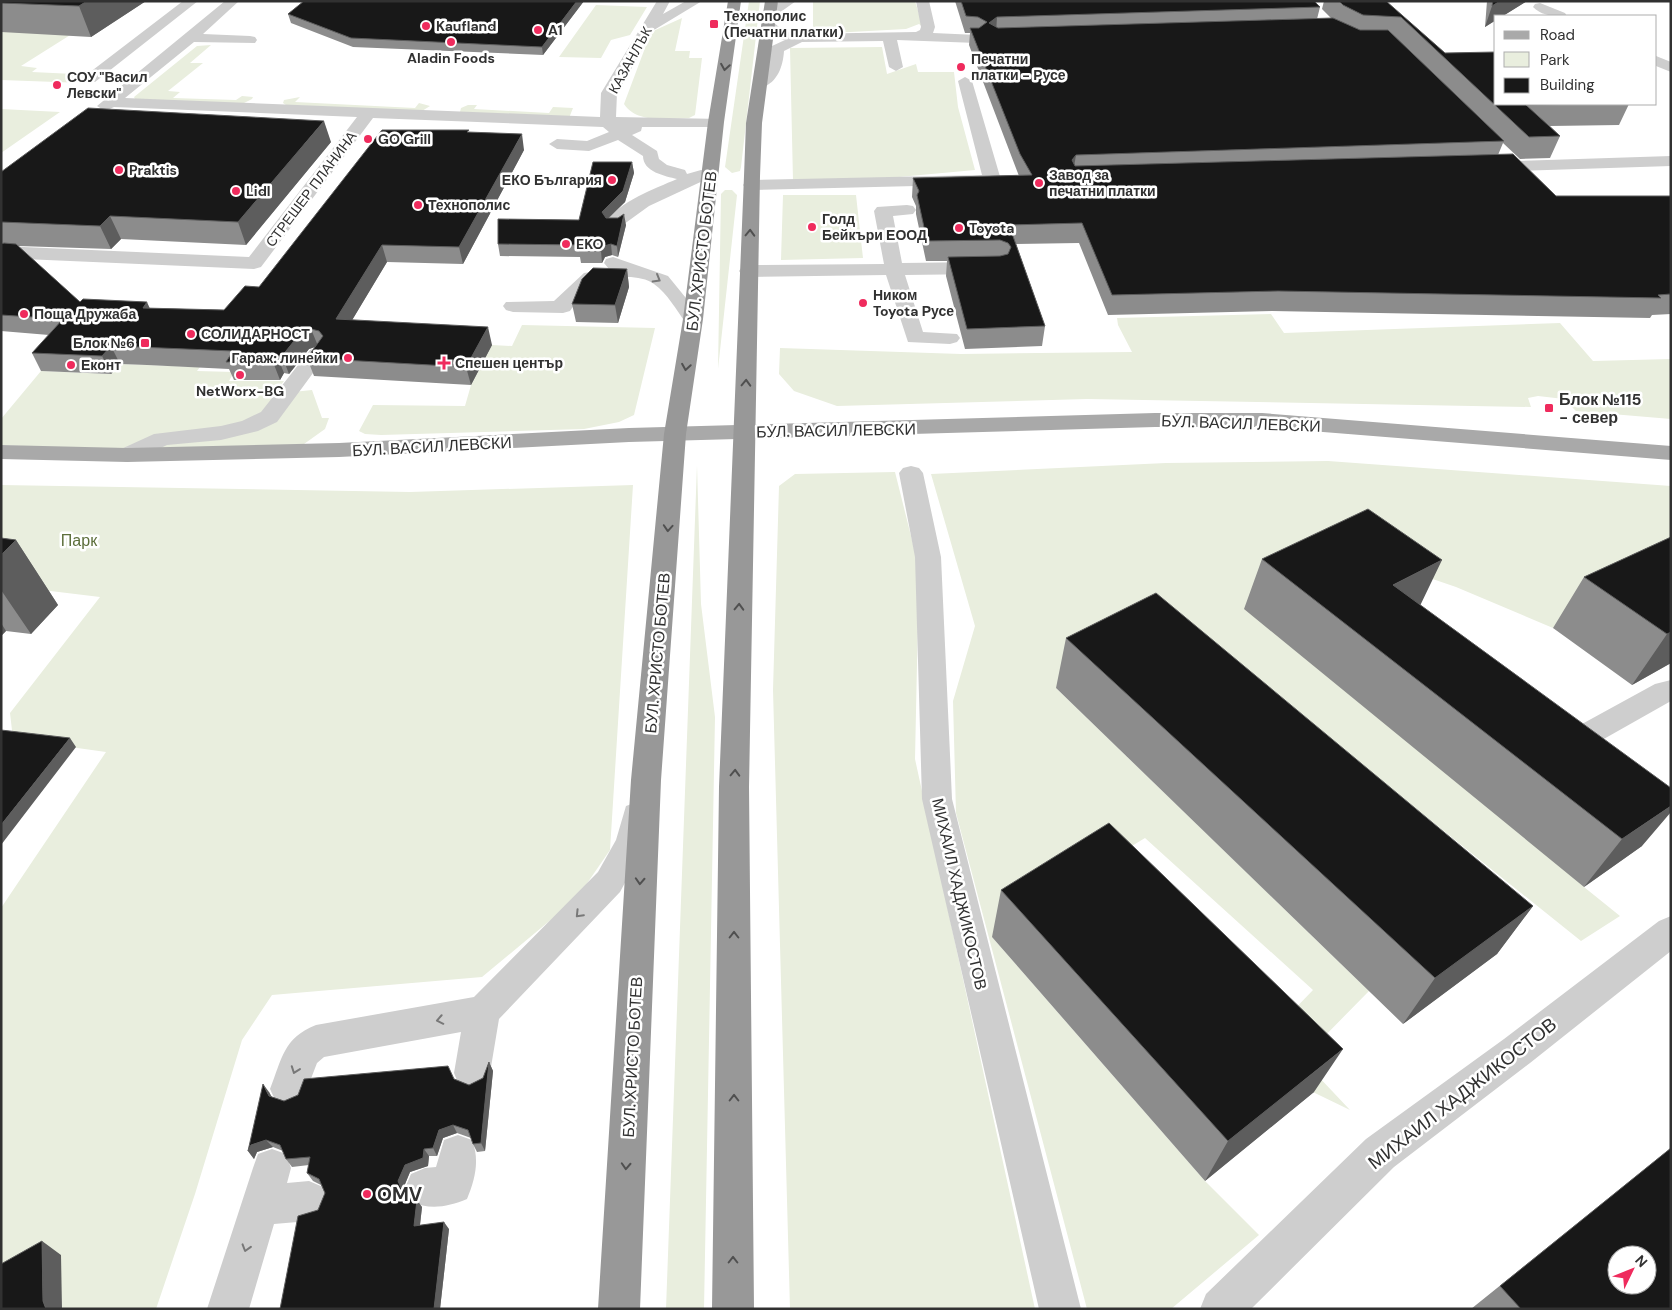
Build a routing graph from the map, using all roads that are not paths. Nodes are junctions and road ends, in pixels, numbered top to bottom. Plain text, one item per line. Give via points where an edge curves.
1 (192, 1) edge
2 (233, 1) edge
3 (664, 1) edge
4 (696, 1) edge
5 (736, 1) edge
6 (790, 1) edge
7 (922, 1) edge
8 (940, 1) edge
9 (1540, 7) dead end
10 (770, 13) edge
11 (1558, 15) edge
12 (648, 28) junction
13 (917, 36) junction
14 (889, 37) junction
15 (191, 38) junction
16 (799, 38) junction
17 (977, 39) edge
18 (228, 52) dead end
19 (1657, 61) edge
20 (896, 68) dead end
21 (1671, 68) edge
22 (90, 79) dead end
23 (965, 81) dead end
24 (760, 84) junction
25 (274, 92) dead end
26 (451, 99) dead end
27 (111, 102) junction
28 (254, 109) junction
29 (95, 113) edge
30 (367, 114) junction
31 (434, 117) junction
32 (240, 120) edge
33 (716, 122) junction
34 (614, 128) junction
35 (557, 144) dead end
36 (1500, 152) edge
37 (1671, 160) edge
38 (1514, 166) junction
39 (1467, 167) edge
40 (671, 175) junction
41 (717, 175) junction
42 (752, 181) junction
43 (656, 196) junction
44 (907, 210) dead end
45 (608, 224) edge
46 (1, 252) edge
47 (998, 268) edge
48 (894, 269) junction
49 (749, 271) junction
50 (513, 306) dead end
51 (693, 319) junction
52 (950, 338) dead end
53 (317, 354) edge
54 (745, 432) junction
55 (676, 434) junction
56 (1, 452) edge
57 (1671, 453) edge
58 (127, 455) junction
59 (911, 472) dead end
60 (1671, 690) edge
61 (1592, 732) edge
62 (646, 780) junction
63 (1669, 934) edge
64 (483, 1012) junction
65 (472, 1073) dead end
66 (289, 1089) dead end
67 (458, 1154) dead end
68 (272, 1168) dead end
69 (425, 1188) dead end
70 (309, 1201) dead end
71 (259, 1206) junction
72 (1222, 1308) edge
73 (228, 1309) edge
74 (619, 1309) edge
75 (733, 1309) edge
76 (1060, 1309) edge

1 - 22 street
2 - 15 street
3 - 12 street, КАЗАНЛЪК
4 - 12 street
5 -> 33 highway, БУЛ. ХРИСТО БОТЕВ
6 - 10 street
7 - 8 street
7 - 13 street via 928,27 926,33
9 - 11 street
10 - 16 street via 781,35
10 - 24 highway
12 - 34 street, КАЗАНЛЪК via 609,93
13 - 14 street
13 - 17 street
14 - 16 street
14 - 20 street
15 - 18 street via 250,36
15 - 27 street
16 - 24 street via 777,49 773,73 769,80
19 - 21 street
23 - 42 street via 992,180
24 - 42 highway via 754,124
25 - 28 street
26 - 31 street
27 - 28 street
27 - 29 street
28 - 30 street
28 - 32 street
30 - 31 street
30 - 46 street, СТРЕШЕР ПЛАНИНА via 254,262
31 - 34 street
33 - 34 street
33 - 41 highway, БУЛ. ХРИСТО БОТЕВ
34 - 35 street via 589,146
34 - 40 street via 651,154 651,161
36 - 38 street
37 - 38 street
38 - 39 street
40 - 41 street
40 - 43 street
41 - 42 highway
41 - 43 street
41 - 51 highway, БУЛ. ХРИСТО БОТЕВ
49 -> 42 highway
43 - 45 street via 611,217
44 - 48 street via 883,211
47 - 48 street
48 - 49 street
48 - 52 street via 915,338
54 -> 49 highway
50 -> 51 street via 562,307 591,276 612,270 652,275 661,280
51 -> 55 highway, БУЛ. ХРИСТО БОТЕВ
53 - 58 street via 269,417 250,426 221,433 162,439
54 - 55 main road, БУЛ. ВАСИЛ ЛЕВСКИ
54 - 57 main road, БУЛ. ВАСИЛ ЛЕВСКИ via 1262,420
75 -> 54 highway via 734,787
55 - 58 main road, БУЛ. ВАСИЛ ЛЕВСКИ via 340,450
55 -> 62 highway, БУЛ. ХРИСТО БОТЕВ
56 - 58 main road, БУЛ. ВАСИЛ ЛЕВСКИ
59 - 76 street, МИХАИЛ ХАДЖИКОСТОВ via 928,557 937,799
60 - 61 street
62 -> 64 street via 630,842 609,882
62 -> 74 highway, БУЛ. ХРИСТО БОТЕВ
63 - 72 street, МИХАИЛ ХАДЖИКОСТОВ via 1380,1153
64 - 65 street
64 -> 66 street via 316,1042 303,1052
67 - 69 street via 453,1184
68 - 71 street
70 - 71 street
71 -> 73 street

